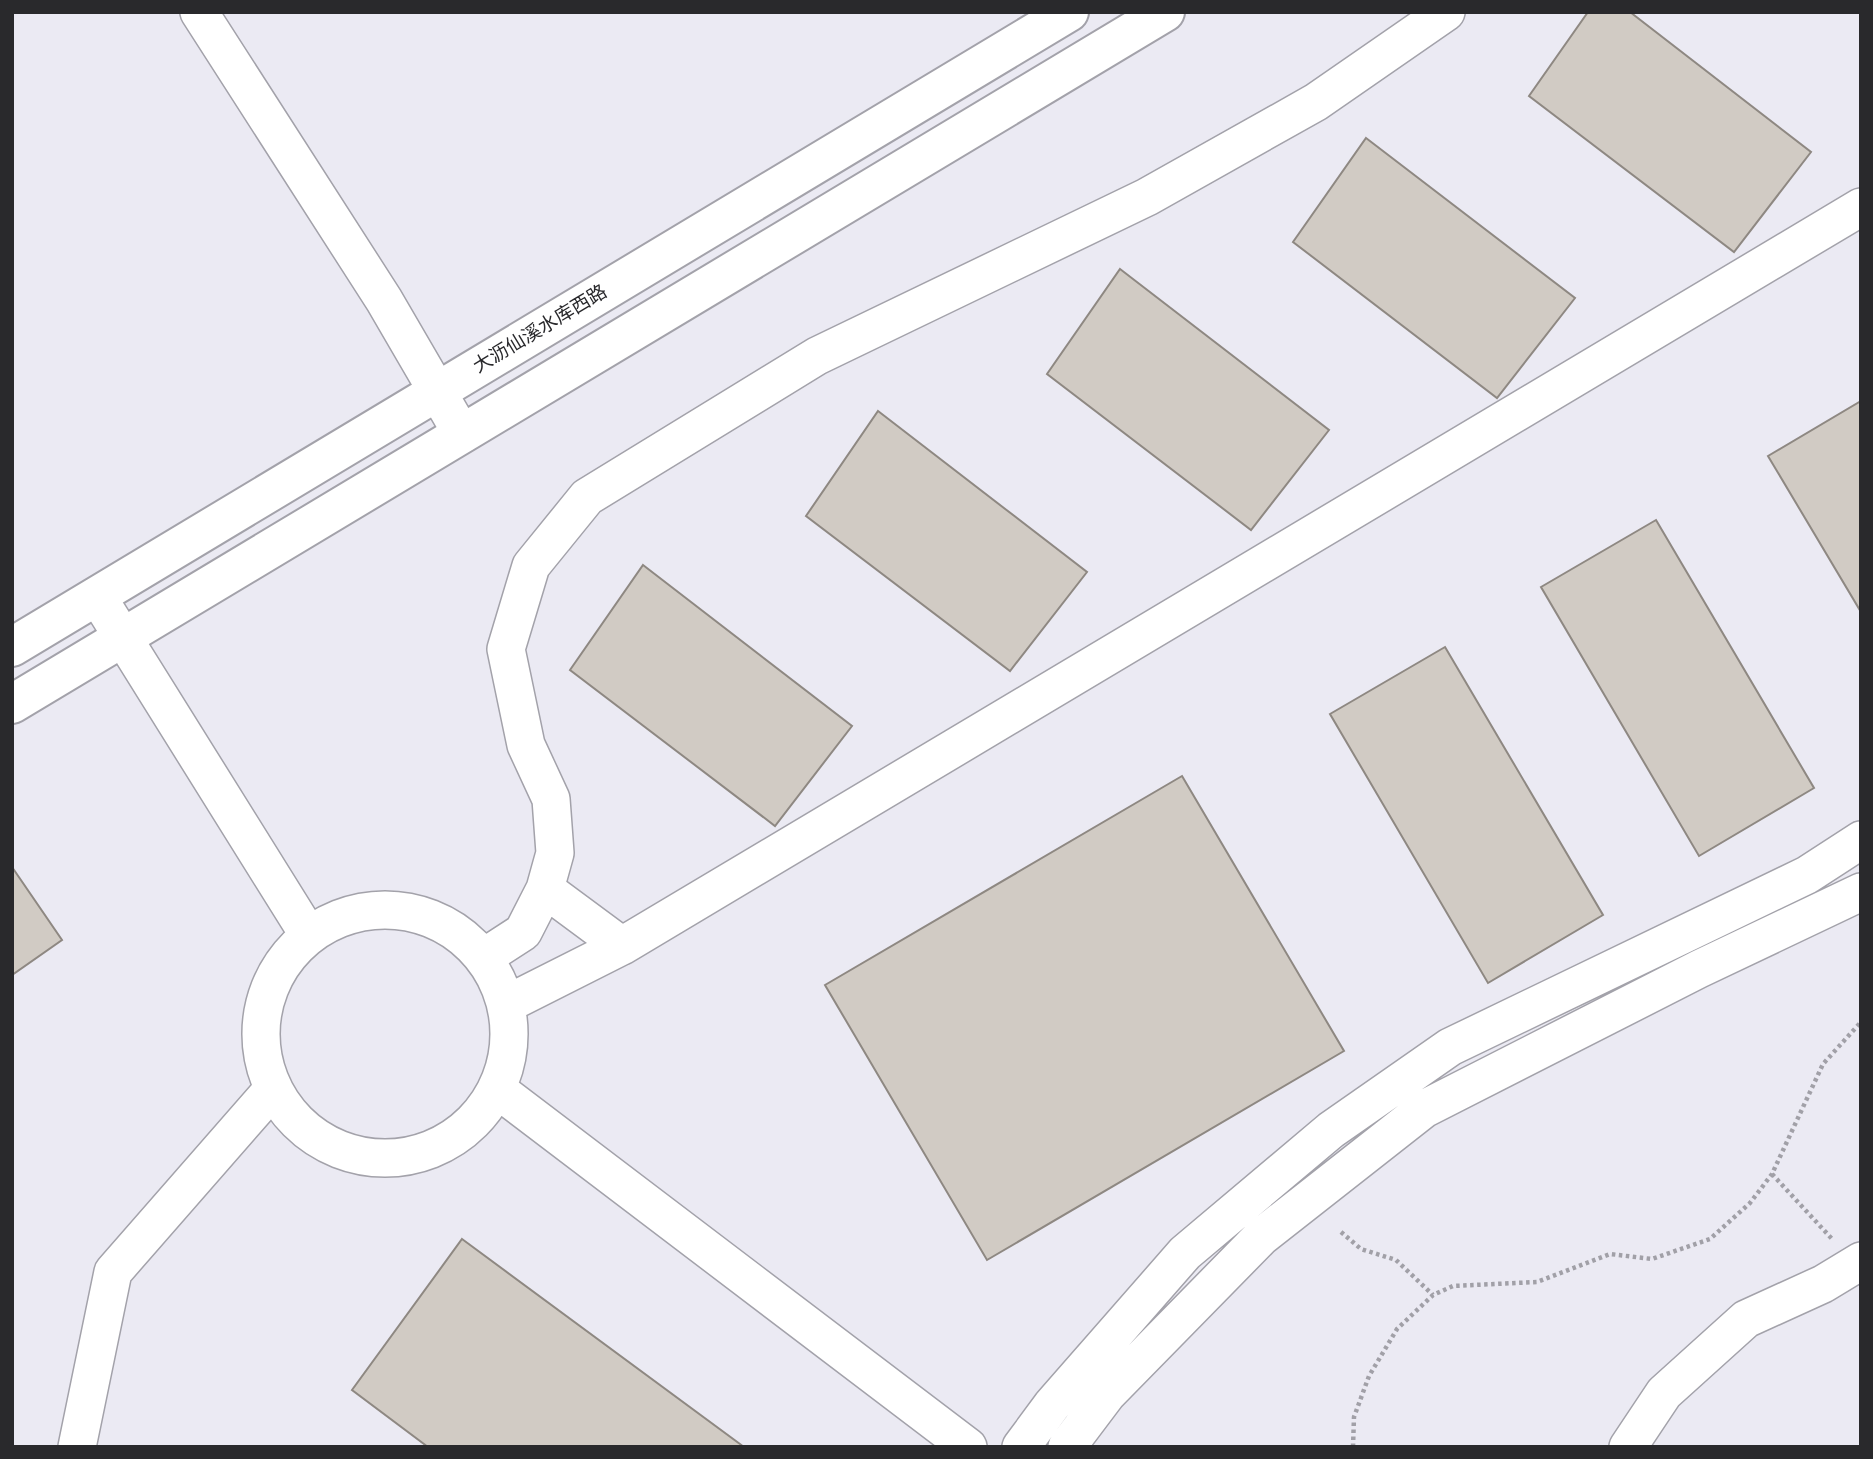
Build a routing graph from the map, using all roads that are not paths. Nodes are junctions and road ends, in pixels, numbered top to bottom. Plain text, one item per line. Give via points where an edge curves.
1 (199, 12) edge
2 (1069, 12) edge
3 (1166, 12) edge
4 (1446, 12) edge
5 (1861, 207) edge
6 (437, 391) junction
7 (462, 434) junction
8 (97, 596) junction
9 (122, 638) junction
10 (12, 647) edge
11 (12, 704) edge
12 (1861, 840) edge
13 (545, 889) junction
14 (1861, 892) edge
15 (309, 934) junction
16 (622, 946) junction
17 (483, 957) junction
18 (507, 1004) junction
19 (272, 1089) junction
20 (498, 1090) junction
21 (1858, 1263) edge
22 (77, 1447) edge
23 (968, 1447) edge
24 (1021, 1447) edge
25 (1067, 1447) edge
26 (1628, 1447) edge

1 - 6 street via 384,300
2 - 6 street, 大沥仙溪水库西路
3 - 7 street
4 - 13 street via 1304,109 1147,197 817,356 587,497 531,565 506,649 526,746 551,799 555,853
5 - 16 street
6 - 7 street
6 - 8 street, 大沥仙溪水库西路
7 - 9 street
8 - 9 street
8 - 10 street, 大沥仙溪水库西路
9 - 11 street
9 - 15 street
12 - 24 street via 1807,875 1450,1047 1331,1130 1185,1254 1052,1405
13 - 16 street
13 - 17 street via 523,932
14 - 25 street via 1424,1109 1261,1237 1107,1394
15 - 17 street via 343,915 385,908 427,915 464,936
15 - 19 street via 281,964 264,1000 261,1040
16 - 18 street
17 - 18 street
18 - 20 street via 510,1049
19 - 20 street via 290,1114 320,1140 357,1155 397,1158 438,1147 473,1124
19 - 22 street via 113,1272
20 - 23 street
21 - 26 street via 1746,1319 1664,1393

